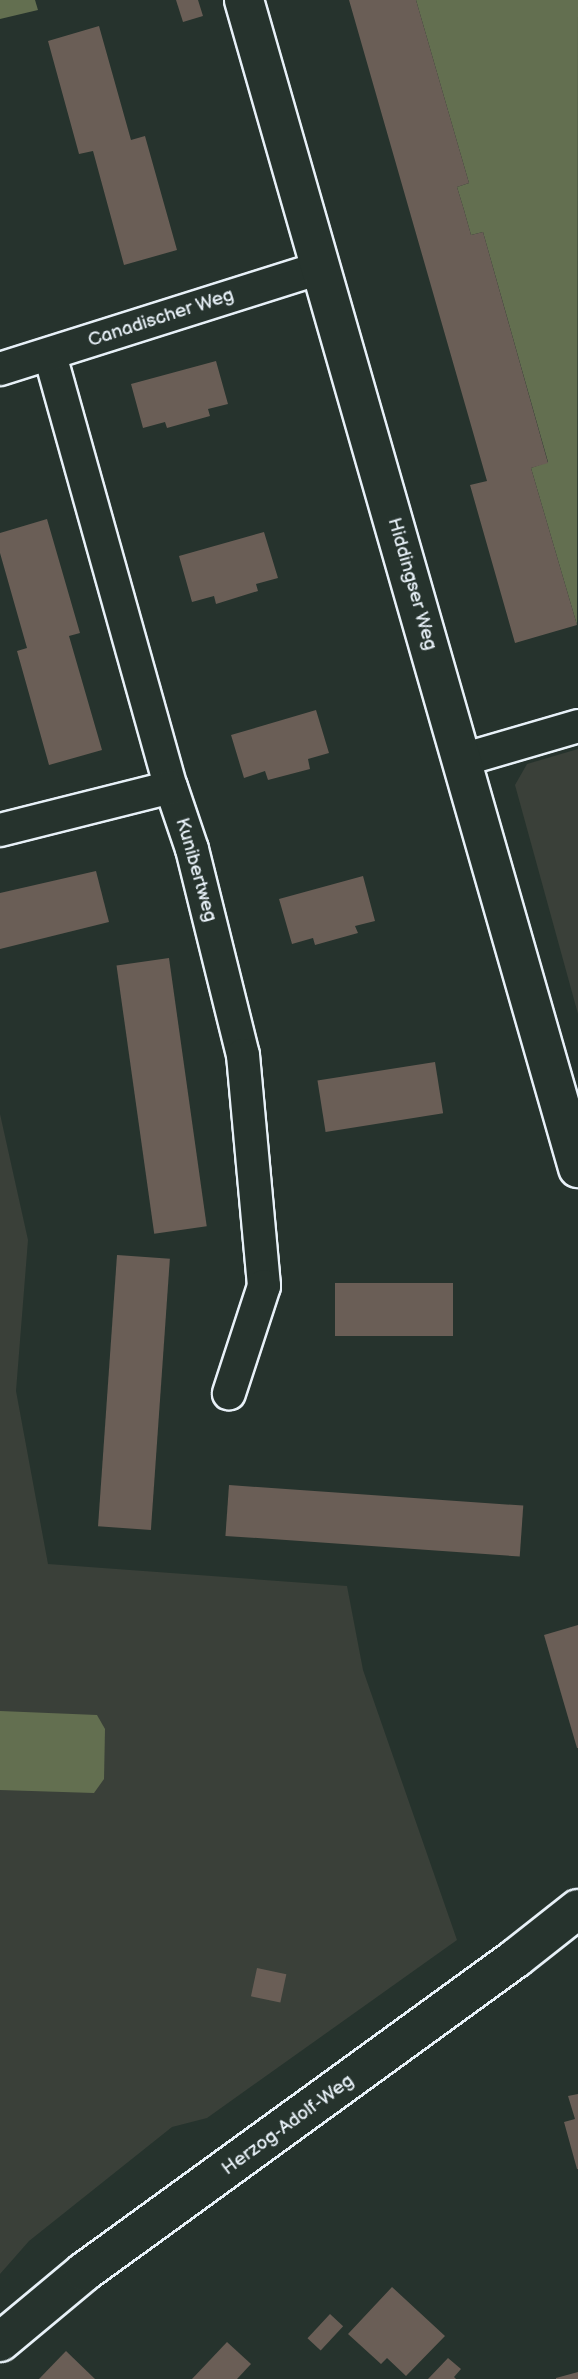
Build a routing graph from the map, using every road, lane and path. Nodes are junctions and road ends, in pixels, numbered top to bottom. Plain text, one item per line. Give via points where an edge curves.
1 (244, 0) edge
2 (321, 268) junction
3 (50, 355) junction
4 (0, 369) edge
5 (578, 726) edge
6 (462, 760) junction
7 (171, 787) junction
8 (0, 830) edge
9 (578, 1168) edge
10 (229, 1393) dead end
11 (578, 1909) edge
12 (0, 2342) edge

1 - 2 main road, Hiddingser Weg
2 - 3 street, Canadischer Weg
2 - 6 main road, Hiddingser Weg
3 - 4 street, Canadischer Weg
3 - 7 street, Kunibertweg
5 - 6 street
6 - 9 main road, Hiddingser Weg
7 - 8 street
7 - 10 street, Kunibertweg via 192,849 243,1055 264,1286
11 - 12 main road, Herzog-Adolf-Weg via 84,2272

